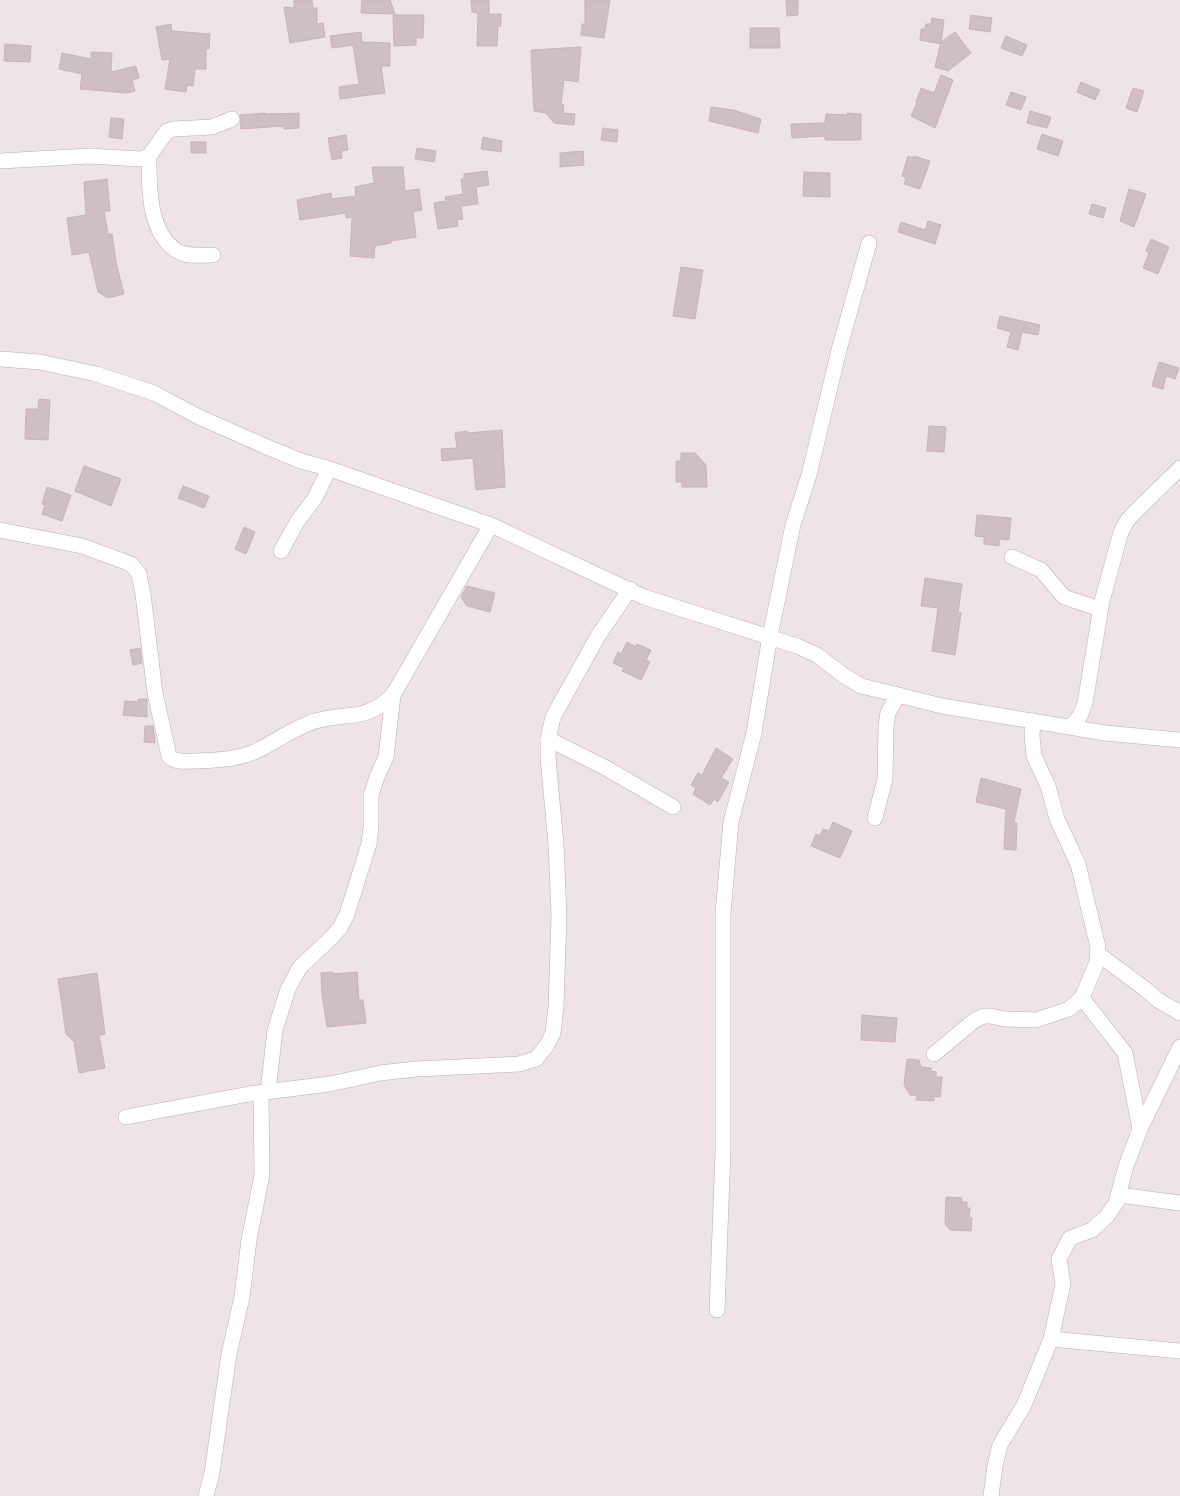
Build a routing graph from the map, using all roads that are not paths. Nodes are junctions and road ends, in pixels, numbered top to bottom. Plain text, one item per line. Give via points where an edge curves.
1 (232, 119) dead end
2 (149, 156) junction
3 (0, 161) edge
4 (869, 243) dead end
5 (213, 255) dead end
6 (0, 359) edge
7 (1180, 468) edge
8 (329, 469) junction
9 (491, 525) junction
10 (0, 530) edge
11 (281, 551) dead end
12 (1012, 557) dead end
13 (630, 590) junction
14 (1100, 609) junction
15 (770, 636) junction
16 (393, 695) junction
17 (898, 695) junction
18 (1033, 721) junction
19 (1071, 726) junction
20 (548, 739) junction
21 (1180, 740) edge
22 (673, 807) dead end
23 (875, 818) dead end
24 (1098, 954) junction
25 (1082, 998) junction
26 (1180, 1013) edge
27 (1180, 1047) edge
28 (934, 1054) dead end
29 (265, 1092) junction
30 (126, 1117) dead end
31 (1140, 1129) junction
32 (1119, 1196) junction
33 (1180, 1203) edge
34 (717, 1310) dead end
35 (1051, 1339) junction
36 (1180, 1351) edge
37 (206, 1496) edge
38 (991, 1496) edge

1 - 2 street via 212,126 167,131
2 - 3 street
2 - 5 street via 150,200 162,234 179,252
4 - 15 street via 793,525
6 - 8 street via 40,362 96,374 154,393 199,418 301,461
7 - 14 street via 1127,521 1112,561
8 - 9 street
8 - 11 street via 315,498
9 - 13 street
9 - 16 street
10 - 16 street via 82,546 131,564 139,574 155,693 172,759 211,761 252,753 315,721 365,713 382,706
12 - 14 street via 1041,570 1064,596
13 - 15 street
13 - 20 street via 578,672 554,717
14 - 19 street via 1085,703
15 - 17 street via 817,655 861,686
15 - 34 street via 754,734 732,822 723,913 723,1152
16 - 29 street via 386,757 371,795 369,844 347,914 332,938 300,967 288,989 274,1030
17 - 18 street
17 - 23 street via 888,713 885,779
18 - 19 street
18 - 24 street via 1034,756 1048,786 1056,819 1078,864
19 - 21 street via 1104,733
20 - 22 street
20 - 29 street via 559,916 556,1006 548,1045 536,1059 519,1064 416,1069
24 - 25 street
24 - 26 street
25 - 28 street via 1069,1009 1036,1020 984,1016
25 - 31 street via 1125,1052
27 - 31 street
29 - 30 street
29 - 37 street via 260,1112 262,1175
31 - 32 street
32 - 33 street
32 - 35 street via 1107,1216 1092,1230 1068,1239 1059,1259 1063,1284
35 - 36 street
35 - 38 street via 1024,1405 1000,1445

